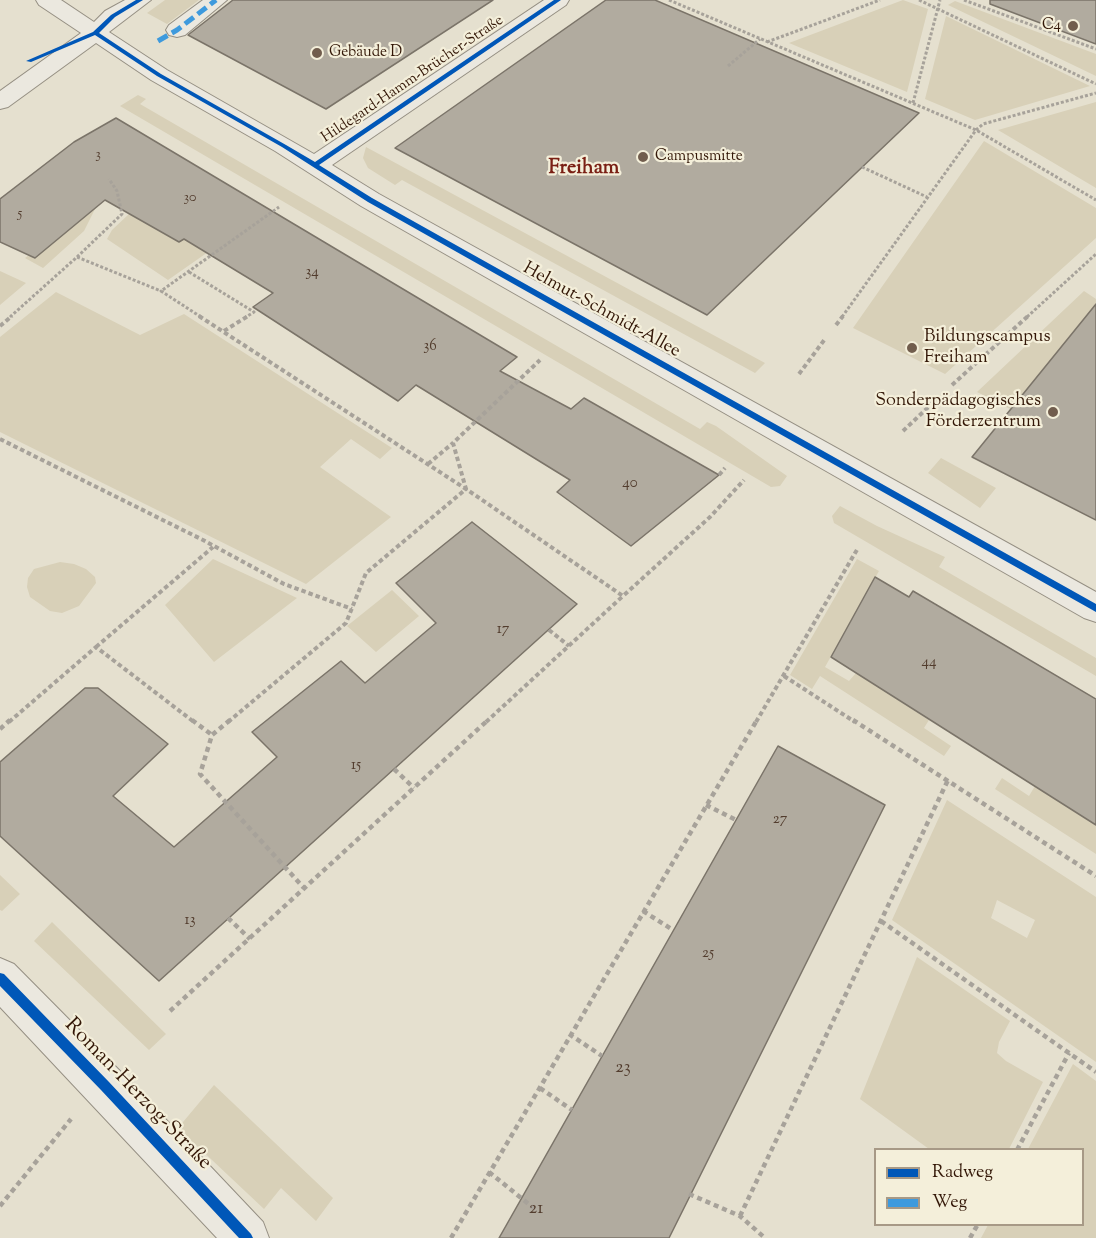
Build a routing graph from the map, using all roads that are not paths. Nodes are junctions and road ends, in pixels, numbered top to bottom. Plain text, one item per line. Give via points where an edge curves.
1 (47, 0) edge
2 (140, 0) edge
3 (216, 0) edge
4 (558, 0) edge
5 (177, 30) dead end
6 (95, 33) junction
7 (0, 102) edge
8 (315, 165) junction
9 (1096, 608) edge
10 (0, 978) edge
11 (247, 1238) edge

1 - 6 street, Helmut-Schmidt-Allee
2 - 6 street via 113,16
3 - 5 street
4 - 8 street, Hildegard-Hamm-Brücher-Straße
6 - 7 street
6 - 8 street, Helmut-Schmidt-Allee via 159,75
8 - 9 street, Helmut-Schmidt-Allee via 370,200
10 - 11 street, Roman-Herzog-Straße

